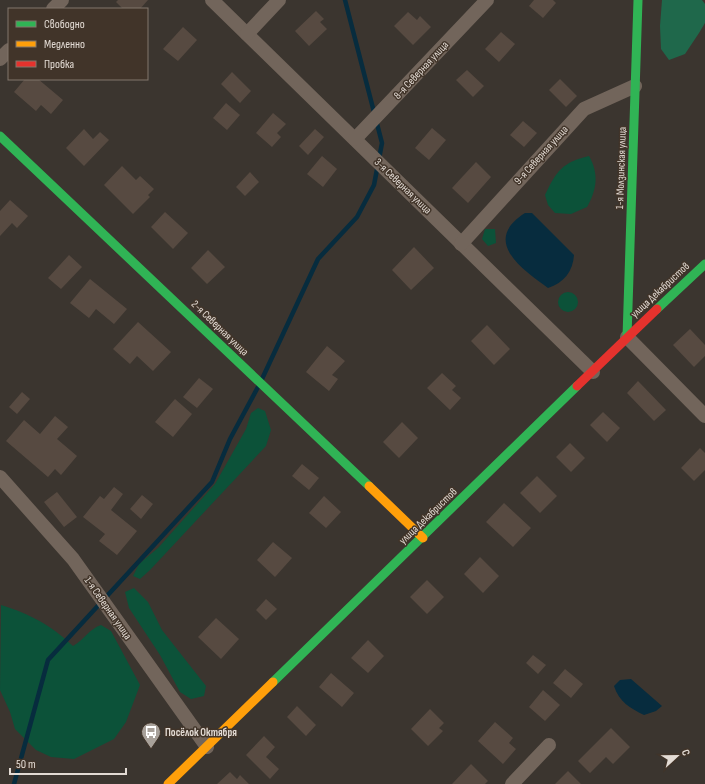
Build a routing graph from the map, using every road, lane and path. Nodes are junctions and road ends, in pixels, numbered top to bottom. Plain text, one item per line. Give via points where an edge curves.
1 (62, 0) edge
2 (212, 0) edge
3 (279, 0) edge
4 (487, 0) edge
5 (638, 0) edge
6 (54, 8) edge
7 (247, 34) junction
8 (8, 51) edge
9 (0, 59) edge
10 (635, 86) junction
11 (0, 136) edge
12 (355, 139) junction
13 (462, 244) junction
14 (705, 264) edge
15 (628, 337) junction
16 (593, 372) junction
17 (705, 416) edge
18 (0, 477) edge
19 (423, 538) junction
20 (549, 745) dead end
21 (207, 747) junction
22 (168, 784) edge
23 (512, 784) edge

1 - 6 street
2 - 7 street, 3-я Северная улица
3 - 7 street
4 - 12 street, 8-я Северная улица
5 - 10 main road, 1-я Молзинская улица
7 - 12 street, 3-я Северная улица
8 - 9 street
10 - 13 street, 9-я Северная улица via 584,108
10 - 15 main road, 1-я Молзинская улица
11 - 19 main road, 2-я Северная улица
12 - 13 street, 3-я Северная улица
13 - 16 street, 3-я Северная улица
14 - 15 main road, улица Декабристов
15 - 16 main road, улица Декабристов
15 - 17 street
16 - 19 main road, улица Декабристов
18 - 21 street, 1-я Северная улица via 73,559
19 - 21 main road, улица Декабристов
20 - 23 street
21 - 22 main road, улица Декабристов

